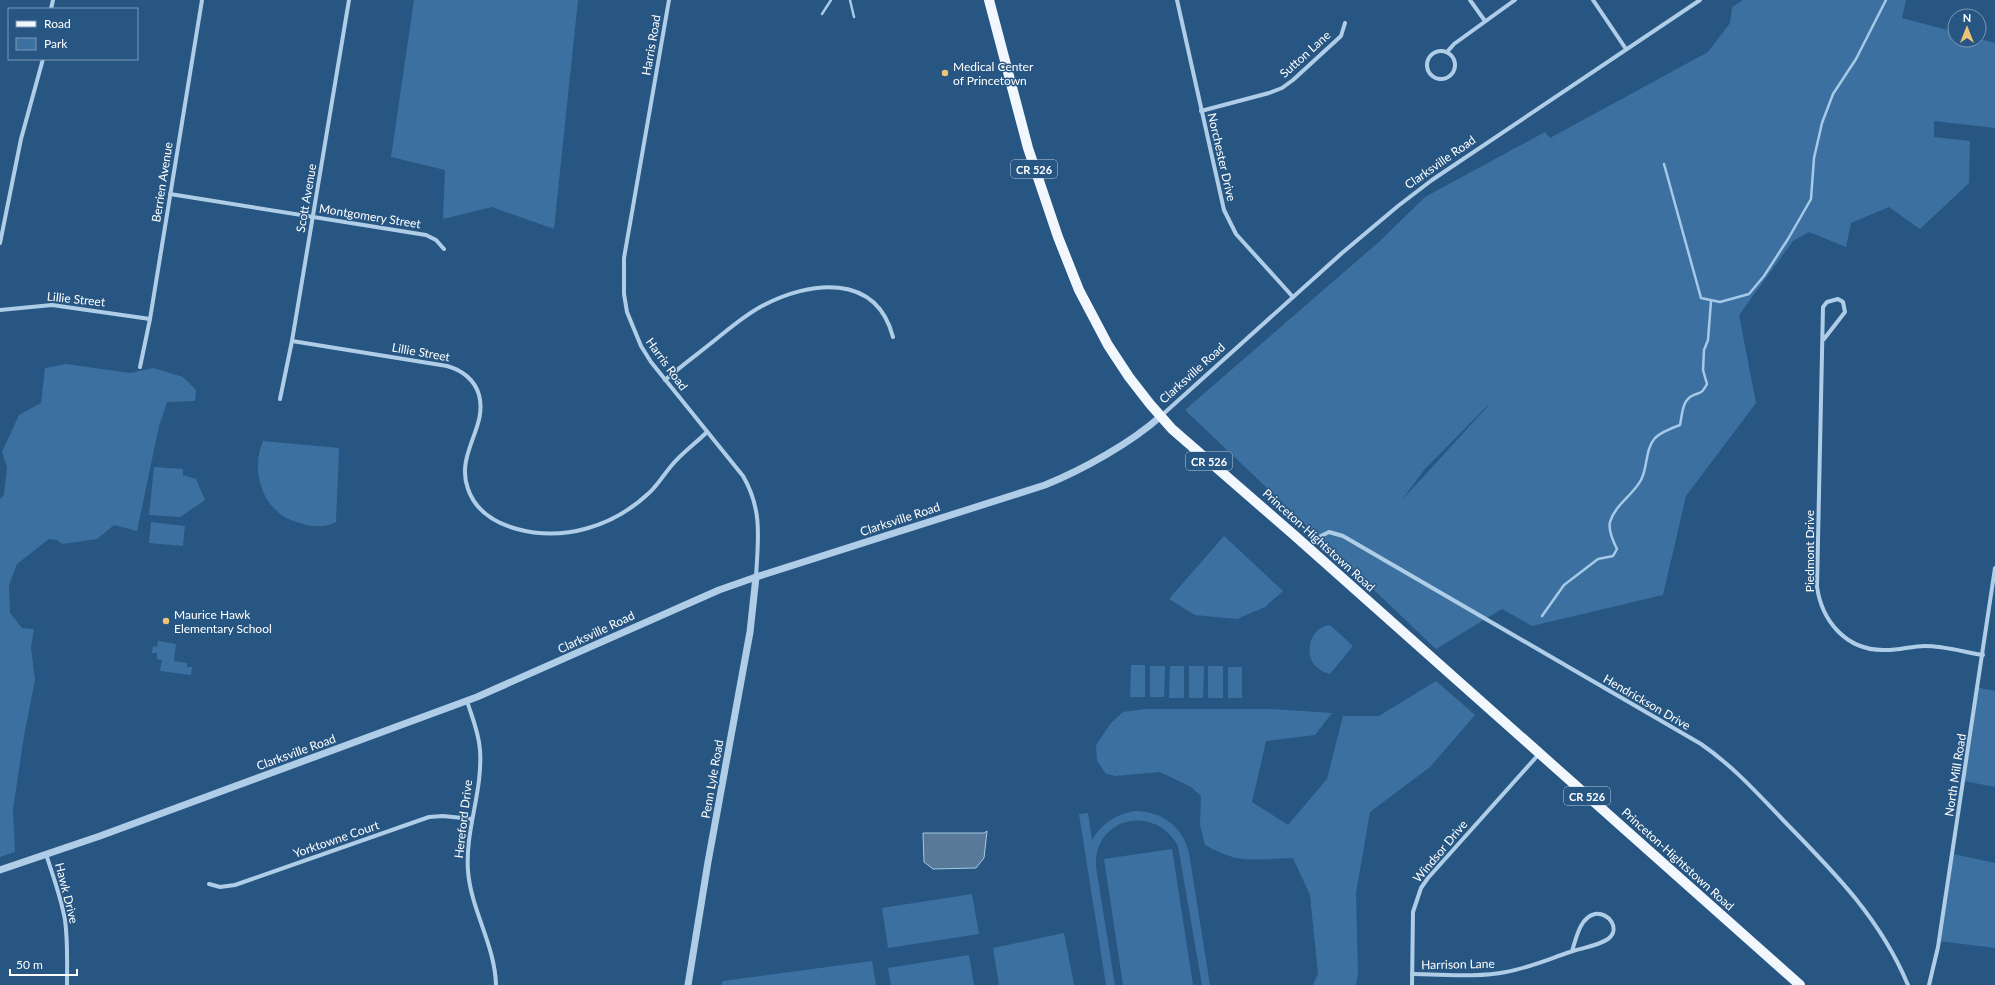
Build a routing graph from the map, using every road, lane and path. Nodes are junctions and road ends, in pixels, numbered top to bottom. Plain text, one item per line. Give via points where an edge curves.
1 (202, 0) edge
2 (349, 0) edge
3 (669, 0) edge
4 (989, 0) edge
5 (1177, 0) edge
6 (1470, 0) edge
7 (1515, 0) edge
8 (1593, 0) edge
9 (1700, 0) edge
10 (1485, 21) junction
11 (1345, 23) dead end
12 (1626, 49) junction
13 (1447, 52) junction
14 (43, 60) edge
15 (1202, 111) junction
16 (170, 194) junction
17 (0, 214) edge
18 (6, 215) junction
19 (313, 217) junction
20 (0, 243) edge
21 (444, 249) dead end
22 (1293, 297) junction
23 (0, 310) edge
24 (150, 319) junction
25 (893, 337) dead end
26 (1824, 339) junction
27 (292, 341) junction
28 (140, 367) dead end
29 (665, 380) junction
30 (280, 399) dead end
31 (1161, 416) junction
32 (707, 432) junction
33 (1308, 548) junction
34 (1995, 568) edge
35 (756, 576) junction
36 (1983, 655) junction
37 (467, 701) junction
38 (1539, 753) junction
39 (472, 819) junction
40 (46, 854) junction
41 (0, 870) edge
42 (209, 884) dead end
43 (1572, 951) junction
44 (1412, 974) junction
45 (67, 985) edge
46 (496, 985) edge
47 (688, 985) edge
48 (1412, 985) edge
49 (1800, 985) edge
50 (1908, 985) edge
51 (1929, 985) edge

1 - 16 street, Berrien Avenue
2 - 19 street, Scott Avenue
3 - 29 street, Harris Road via 623,276 625,300 633,330 650,362
4 - 31 main road, Princeton-Hightstown Road / CR 526 via 1028,148 1058,238 1079,290 1108,345
5 - 15 street, Norchester Drive
6 - 10 street
7 - 10 street
8 - 12 street
9 - 12 street, Clarksville Road
10 - 13 street
11 - 15 street, Sutton Lane via 1341,36 1282,88
12 - 22 street, Clarksville Road via 1432,180 1398,206
13 - 13 street via 1437,52 1428,58 1428,69 1434,77 1445,78 1454,71 1454,61
14 - 18 street via 21,139
15 - 22 street, Norchester Drive via 1224,210 1229,222 1244,244
16 - 19 street, Montgomery Street
16 - 24 street, Berrien Avenue
17 - 18 street
18 - 20 street
19 - 21 street, Montgomery Street via 426,235 436,240
19 - 27 street, Scott Avenue
22 - 31 street, Clarksville Road
23 - 24 street, Lillie Street via 52,305
24 - 28 street, Berrien Avenue
25 - 29 street via 886,318 870,299 848,288 816,288 780,298 747,315
26 - 26 street, Piedmont Drive via 1823,307 1827,302 1838,299 1845,306 1845,312
26 - 36 street, Piedmont Drive via 1817,587 1823,612 1839,633 1853,643 1870,649 1927,646
27 - 30 street, Scott Avenue
27 - 32 street, Lillie Street via 447,366 462,372 475,386 481,405 465,461 468,489 478,508 486,516 523,531 557,534 574,532 602,524 624,513 651,492 673,463
29 - 32 street, Harris Road
31 - 33 main road, Princeton-Hightstown Road / CR 526 via 1172,429
31 - 35 street, Clarksville Road via 1135,436 1084,467 1045,485
32 - 35 street, Harris Road via 743,476 755,500 758,530
33 - 38 main road, Princeton-Hightstown Road / CR 526
33 - 50 street, Hendrickson Drive via 1329,532 1343,536 1701,744 1722,759 1818,856 1870,916 1898,960
34 - 36 street, North Mill Road
35 - 37 street, Clarksville Road via 678,607
35 - 47 street, Penn Lyle Road via 750,632
36 - 51 street, North Mill Road via 1938,947
37 - 39 street, Hereford Drive via 480,750
37 - 40 street, Clarksville Road
38 - 44 street, Windsor Drive via 1421,888 1413,912
38 - 49 main road, Princeton-Hightstown Road / CR 526
39 - 42 street, Yorktowne Court via 429,817 235,885 220,887
39 - 46 street, Hereford Drive via 468,853 470,890 493,963
40 - 41 street, Clarksville Road
40 - 45 street, Hawk Drive via 65,920
43 - 43 street, Harrison Lane via 1607,939 1612,935 1614,928 1612,921 1601,914 1587,917
43 - 44 street, Harrison Lane via 1519,969 1490,975
44 - 48 street, Windsor Drive

